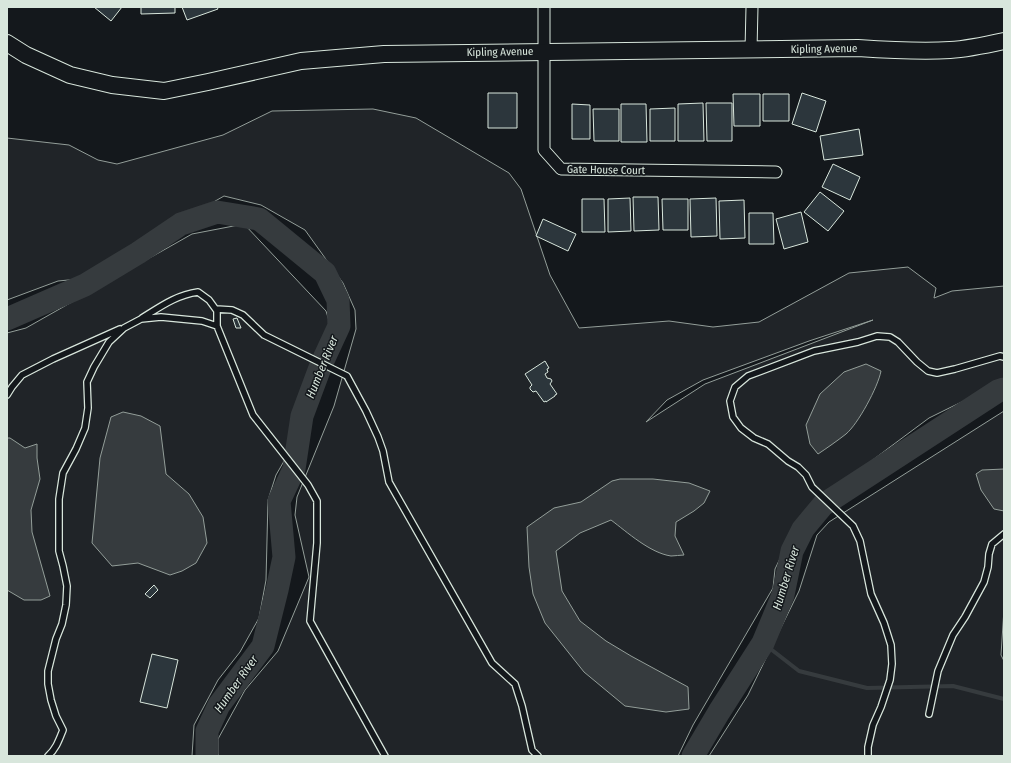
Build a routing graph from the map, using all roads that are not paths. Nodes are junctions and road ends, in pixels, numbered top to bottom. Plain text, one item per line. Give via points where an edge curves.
1 (544, 7) edge
2 (752, 7) edge
3 (1004, 41) edge
4 (7, 43) edge
5 (751, 50) junction
6 (545, 52) junction
7 (776, 172) dead end
8 (216, 309) junction
9 (138, 321) junction
10 (217, 326) junction
11 (124, 328) junction
12 (1004, 357) edge
13 (7, 395) edge
14 (1004, 534) edge
15 (929, 714) dead end
16 (48, 756) edge
17 (385, 756) edge
18 (538, 756) edge
19 (868, 756) edge

1 - 6 street, Gate House Court
2 - 5 street
3 - 5 street, Kipling Avenue via 950,50
4 - 6 street, Kipling Avenue via 26,55 70,75 112,85 164,91 301,61 384,54
5 - 6 street, Kipling Avenue
6 - 7 street, Gate House Court via 544,150 561,169
8 - 9 lane via 198,292 188,293
8 - 10 lane
8 - 18 lane via 232,310 243,315 264,335 347,376 378,436 389,482 492,663 515,684 532,750
9 - 10 lane via 160,317 202,321
9 - 11 lane
10 - 17 lane via 254,415 308,485 317,501 310,621
11 - 13 lane via 22,375
11 - 16 lane via 109,342 87,382 88,408 85,428 63,473 58,538 67,586 66,605 48,672 51,700 62,730 58,744
12 - 19 lane via 937,373 928,371 890,337 877,336 814,351 748,376 735,387 730,401 734,417 741,428 768,444 798,467 812,487 853,526 860,541 871,594 891,645 892,664 890,680 873,725
14 - 15 lane via 992,544 984,582 953,635 938,671

